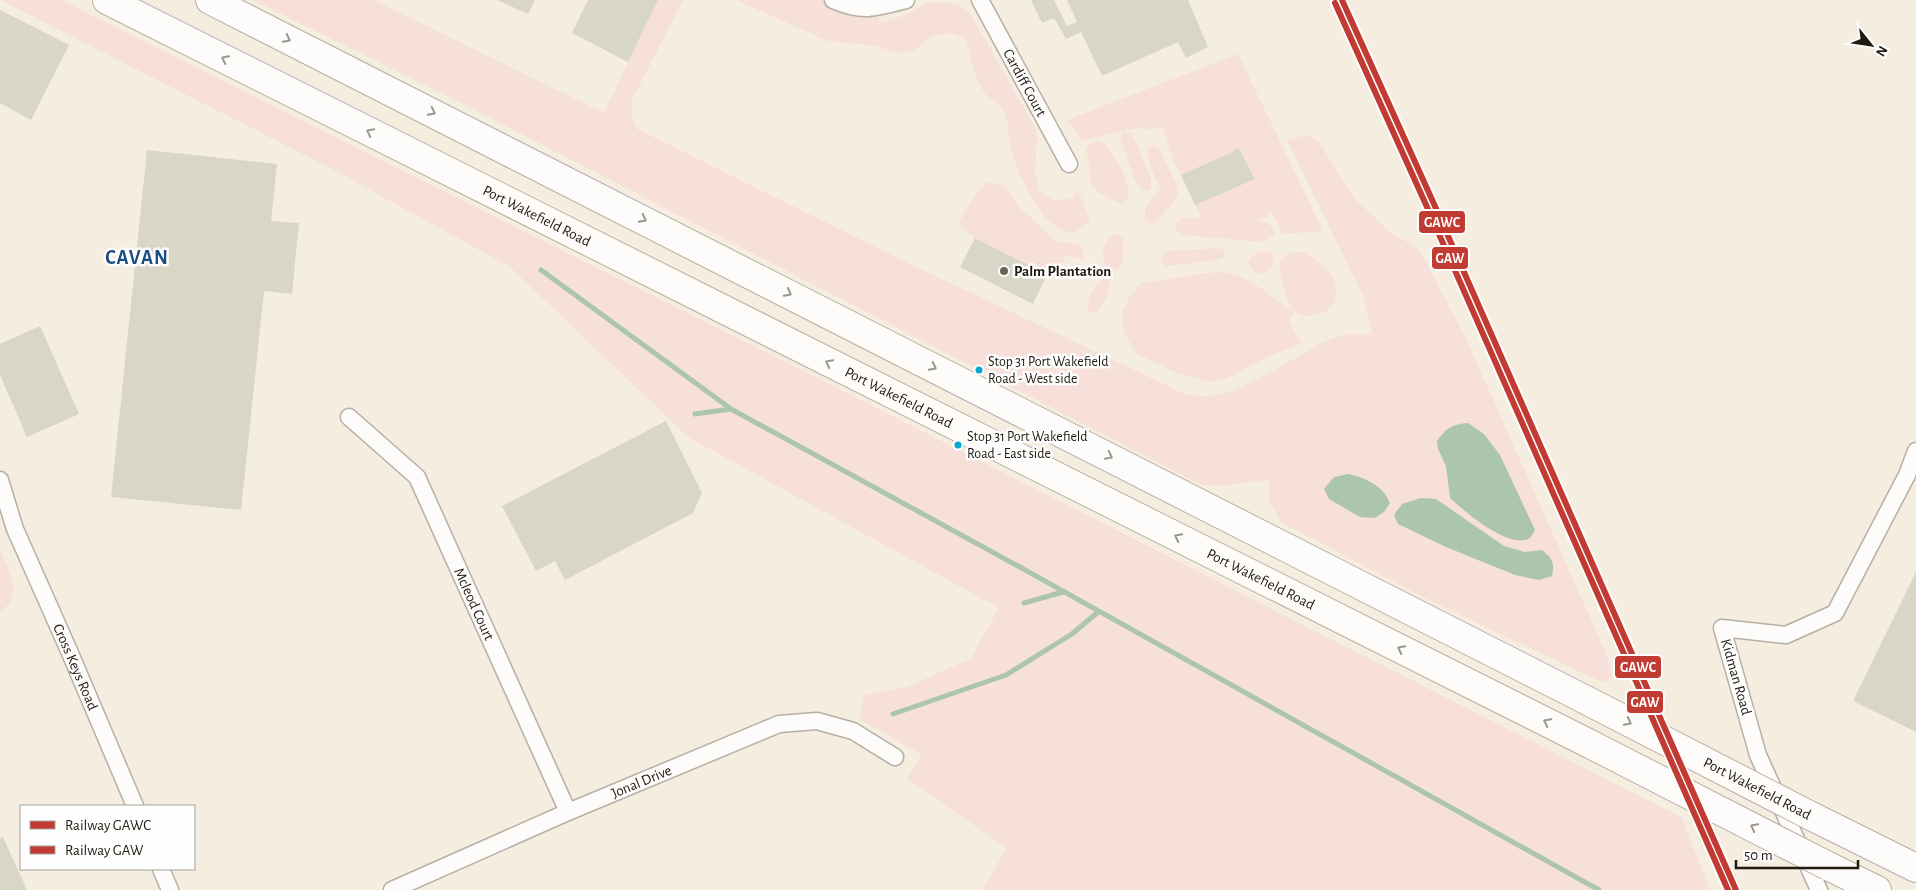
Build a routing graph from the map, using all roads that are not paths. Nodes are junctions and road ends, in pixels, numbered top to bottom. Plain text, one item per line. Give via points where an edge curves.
1 (107, 0) edge
2 (210, 0) edge
3 (833, 0) edge
4 (906, 0) edge
5 (980, 0) edge
6 (1069, 164) dead end
7 (349, 418) dead end
8 (1916, 452) edge
9 (0, 480) edge
10 (0, 508) edge
11 (15, 529) junction
12 (895, 757) dead end
13 (135, 805) edge
14 (568, 812) junction
15 (1916, 868) edge
16 (162, 870) edge
17 (1824, 878) edge
18 (170, 890) edge
19 (392, 890) edge
20 (1877, 890) edge

17 -> 1 highway, Port Wakefield Road, bridge via 1590,744
2 -> 15 highway, Port Wakefield Road, bridge
3 - 4 street via 865,9
5 - 6 street, Cardiff Court
7 - 14 street, Mcleod Court via 416,478
8 - 17 street, Kidman Road via 1835,613 1786,636 1722,628 1758,755
9 - 11 street, Cross Keys Road
10 - 11 street, Cross Keys Road
11 - 13 street, Cross Keys Road
12 - 14 street, Jonal Drive via 853,731 816,721 779,724
14 - 19 street, Jonal Drive
16 - 18 street
17 - 20 highway, Port Wakefield Road

